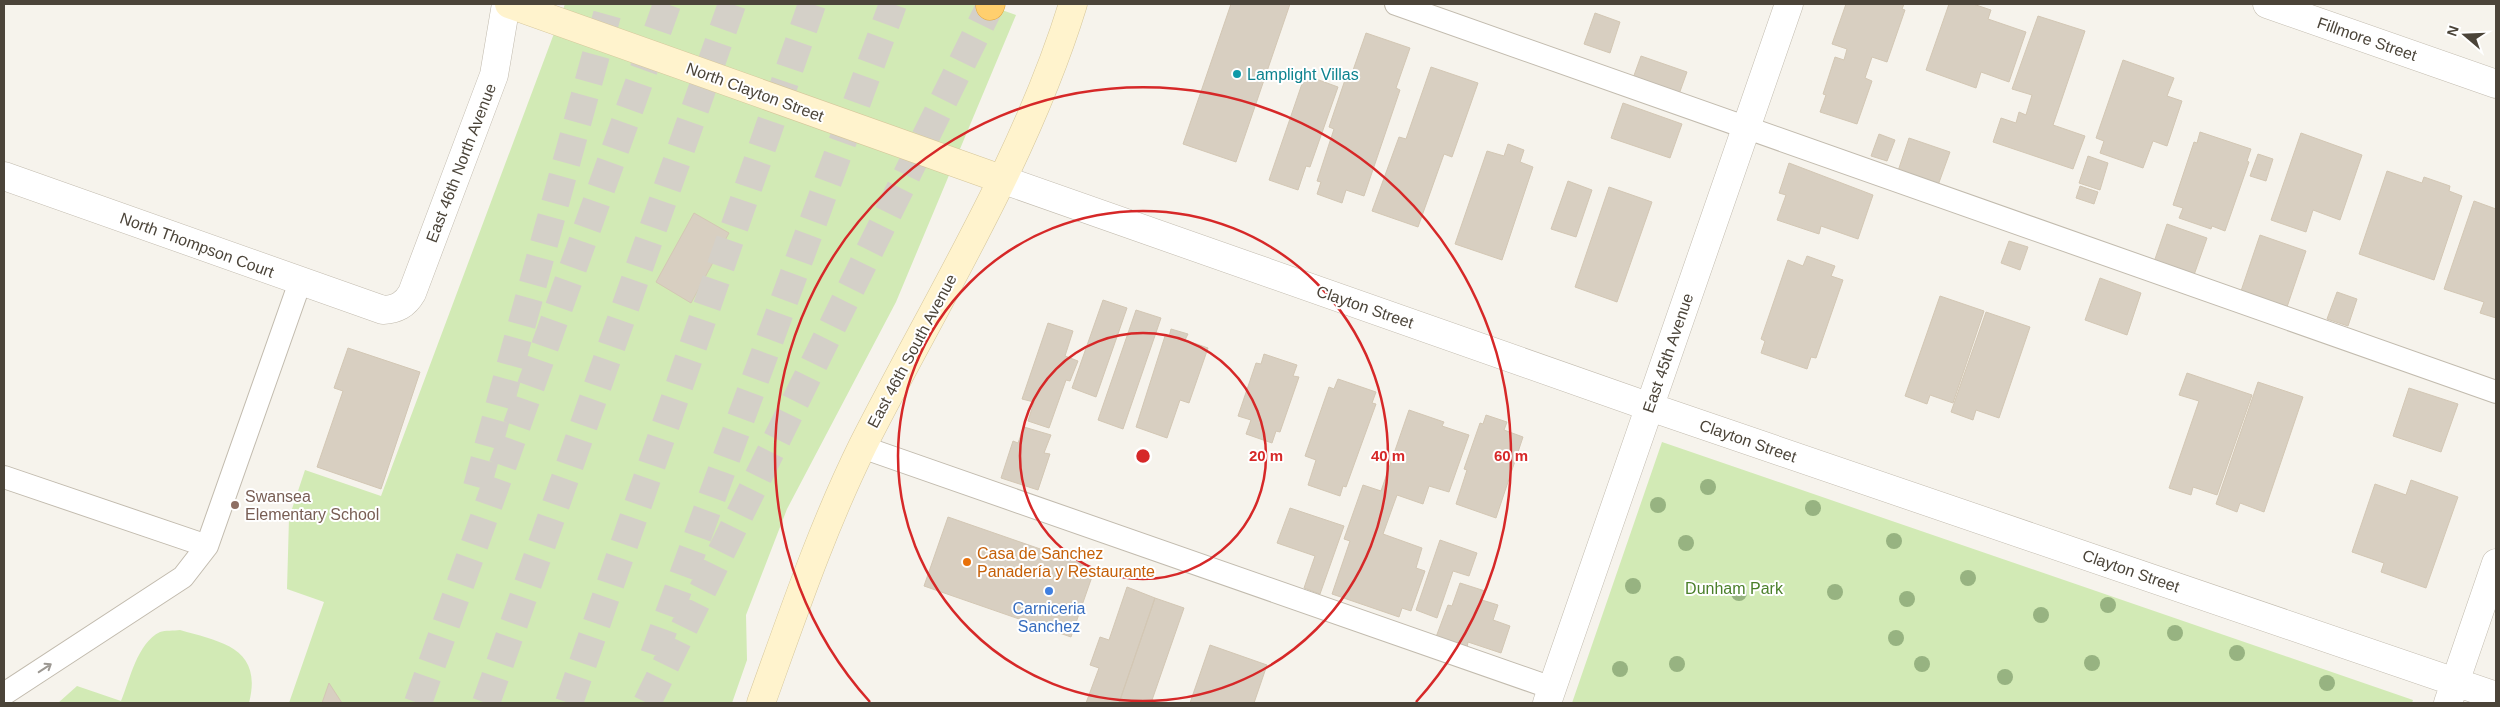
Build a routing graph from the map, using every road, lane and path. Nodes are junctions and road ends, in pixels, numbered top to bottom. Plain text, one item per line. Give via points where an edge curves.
1 (507, 4) edge
2 (1073, 4) edge
3 (1396, 4) edge
4 (1790, 4) edge
5 (2267, 4) edge
6 (2496, 84) edge
7 (1747, 127) junction
8 (4, 176) edge
9 (1001, 179) junction
10 (300, 282) junction
11 (392, 310) joint
12 (2496, 392) edge
13 (1650, 407) junction
14 (862, 448) junction
15 (4, 477) edge
16 (207, 546) junction
17 (2496, 563) edge
18 (2451, 693) edge
19 (4, 694) edge
20 (1549, 696) edge
21 (2496, 696) edge
22 (761, 703) edge

1 - 9 main road, North Clayton Street
1 - 11 street, East 46th North Avenue via 494,75 474,130 412,293 408,300
2 - 9 main road, East 46th South Avenue via 1033,113
3 - 7 lane
4 - 7 street, East 45th Avenue
5 - 6 street, Fillmore Street
7 - 12 lane
7 - 13 street, East 45th Avenue
8 - 10 street, North Thompson Court
9 - 13 street, Clayton Street
9 - 14 main road, East 46th South Avenue
10 - 11 street, North Thompson Court via 383,310
10 - 16 lane
13 - 18 street, Clayton Street
13 - 20 street, East 45th Avenue
14 - 20 lane
14 - 22 main road, East 46th South Avenue via 824,534
15 - 16 lane
19 -> 16 lane via 183,577
17 - 18 street
18 - 21 street, Clayton Street

